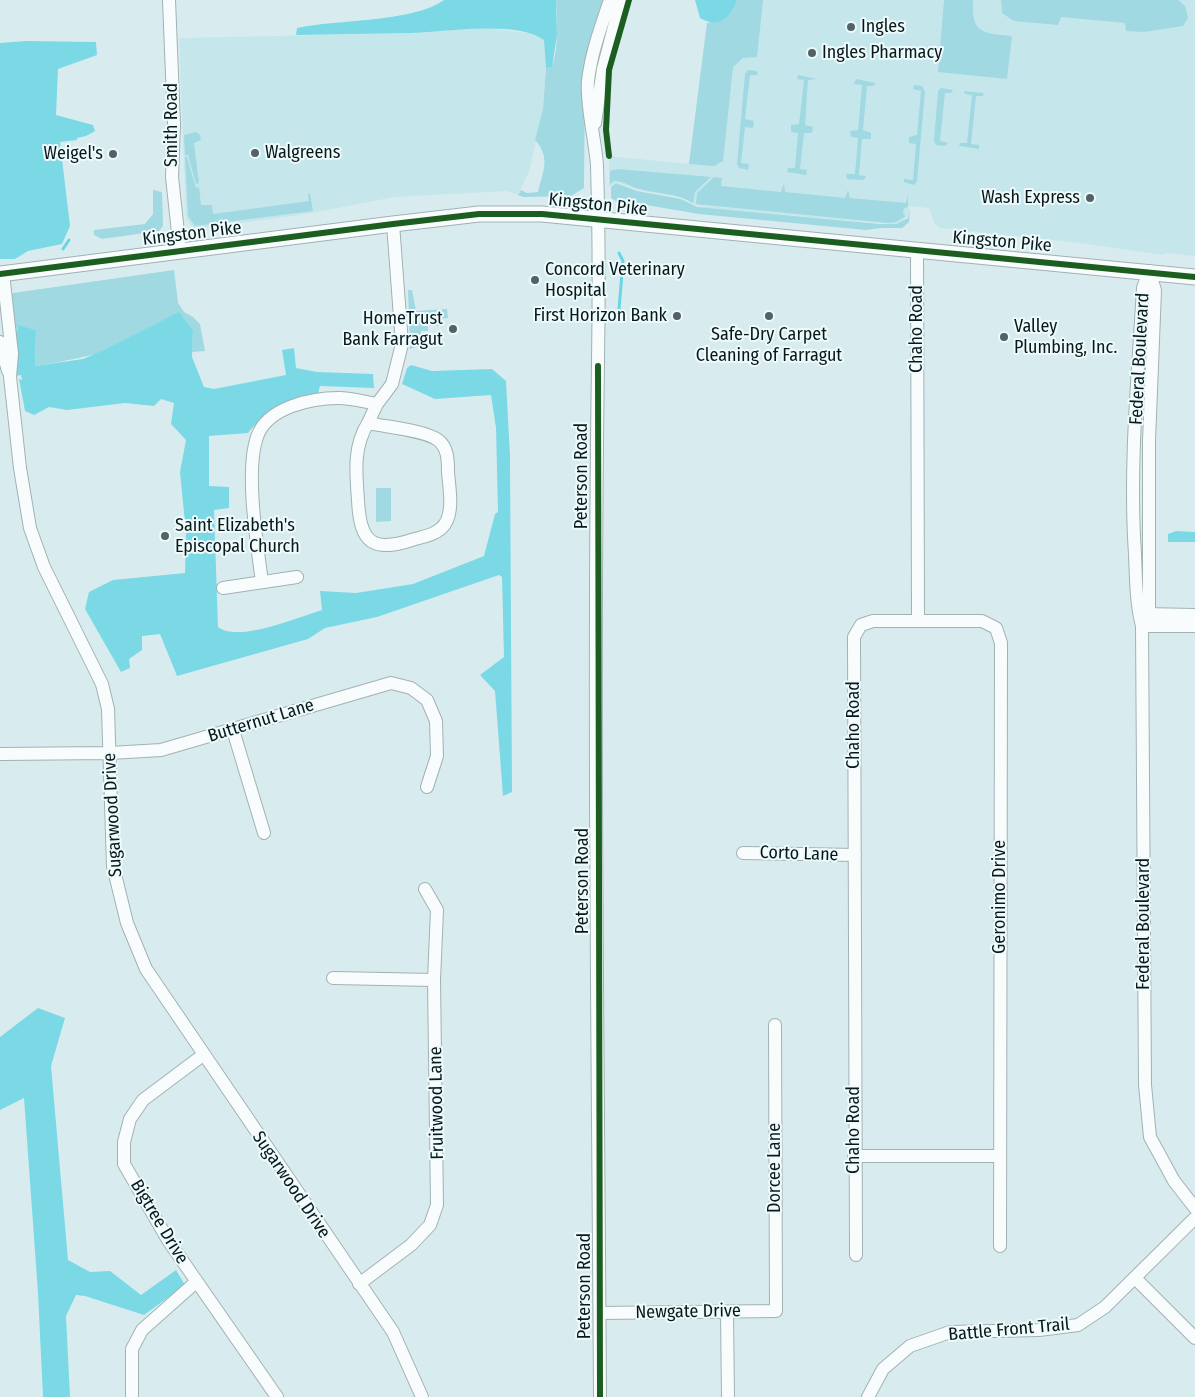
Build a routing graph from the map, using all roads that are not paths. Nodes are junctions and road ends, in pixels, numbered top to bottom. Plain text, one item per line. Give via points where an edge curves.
1 (169, 0) edge
2 (610, 0) edge
3 (621, 0) edge
4 (594, 128) junction
5 (598, 220) junction
6 (393, 224) junction
7 (917, 249) junction
8 (180, 250) junction
9 (1149, 271) junction
10 (1, 274) edge
11 (1195, 276) edge
12 (4, 341) edge
13 (377, 404) junction
14 (368, 423) junction
15 (297, 576) dead end
16 (262, 582) junction
17 (223, 588) dead end
18 (1144, 614) junction
19 (918, 620) junction
20 (1192, 621) edge
21 (1142, 626) junction
22 (233, 730) junction
23 (110, 753) junction
24 (0, 754) edge
25 (427, 786) dead end
26 (264, 833) dead end
27 (743, 852) dead end
28 (855, 855) junction
29 (425, 889) dead end
30 (334, 978) dead end
31 (434, 980) junction
32 (775, 1025) dead end
33 (203, 1055) junction
34 (854, 1156) junction
35 (1000, 1156) junction
36 (1195, 1208) edge
37 (1195, 1218) edge
38 (1000, 1246) dead end
39 (856, 1255) dead end
40 (1135, 1278) junction
41 (196, 1282) junction
42 (359, 1284) junction
43 (776, 1311) joint
44 (728, 1312) junction
45 (600, 1313) junction
46 (1195, 1338) edge
47 (132, 1397) edge
48 (277, 1397) edge
49 (422, 1397) edge
50 (600, 1397) edge
51 (728, 1397) edge
52 (868, 1397) edge

1 - 8 street, Smith Road via 174,124 172,177
2 - 4 street via 588,82
3 - 4 street via 603,69
4 - 5 street, Peterson Road
5 - 6 main road, Kingston Pike via 542,214 479,214
5 - 7 main road, Kingston Pike
5 - 45 street, Peterson Road
6 - 8 main road, Kingston Pike
6 - 13 street via 402,344 392,384
7 - 9 main road, Kingston Pike
7 - 19 street, Chaho Road
8 - 10 main road, Kingston Pike
9 - 11 main road, Kingston Pike
9 - 18 street, Federal Boulevard via 1143,288 1133,457 1133,532
10 - 12 street, Sugarwood Drive
12 - 23 street, Sugarwood Drive via 30,528 44,567 102,684 108,708
13 - 14 street
13 - 16 street via 341,398 321,400 296,405 269,418 262,427 252,463
14 - 14 street via 356,453 362,530 369,540 384,546 438,532 445,523 450,495 448,456 442,444 430,436
15 - 16 street
16 - 17 street
18 - 20 street
18 - 21 street, Federal Boulevard
19 - 28 street, Chaho Road via 873,621 861,625 854,638
19 - 35 street, Geronimo Drive via 982,621 996,628 1001,643
20 - 21 street
21 - 36 street, Federal Boulevard via 1146,1094 1150,1137 1174,1181
22 - 23 street, Butternut Lane via 161,750
22 - 25 street, Butternut Lane via 370,687 391,683 411,688 427,700 436,721 437,756
22 - 26 street
23 - 24 street, Butternut Lane
23 - 33 street, Sugarwood Drive via 112,866 126,923 146,969
27 - 28 street, Corto Lane
28 - 34 street, Chaho Road
29 - 31 street, Fruitwood Lane via 437,910
30 - 31 street
31 - 42 street, Fruitwood Lane via 438,1205 430,1225 411,1245
32 - 43 street, Dorcee Lane
33 - 41 street, Bigtree Drive via 143,1100 130,1119 124,1142 124,1164
33 - 42 street, Sugarwood Drive
34 - 35 street
34 - 39 street, Chaho Road
35 - 38 street, Geronimo Drive
37 - 40 street, Battle Front Trail
40 - 46 street
40 - 52 street, Battle Front Trail via 1105,1307 1078,1325 1039,1330 950,1332 910,1346 883,1369
41 - 47 street via 142,1330 132,1349
41 - 48 street, Bigtree Drive
42 - 49 street, Sugarwood Drive via 393,1332
43 - 44 street, Newgate Drive
44 - 45 street, Newgate Drive
44 - 51 street
45 - 50 street, Peterson Road

